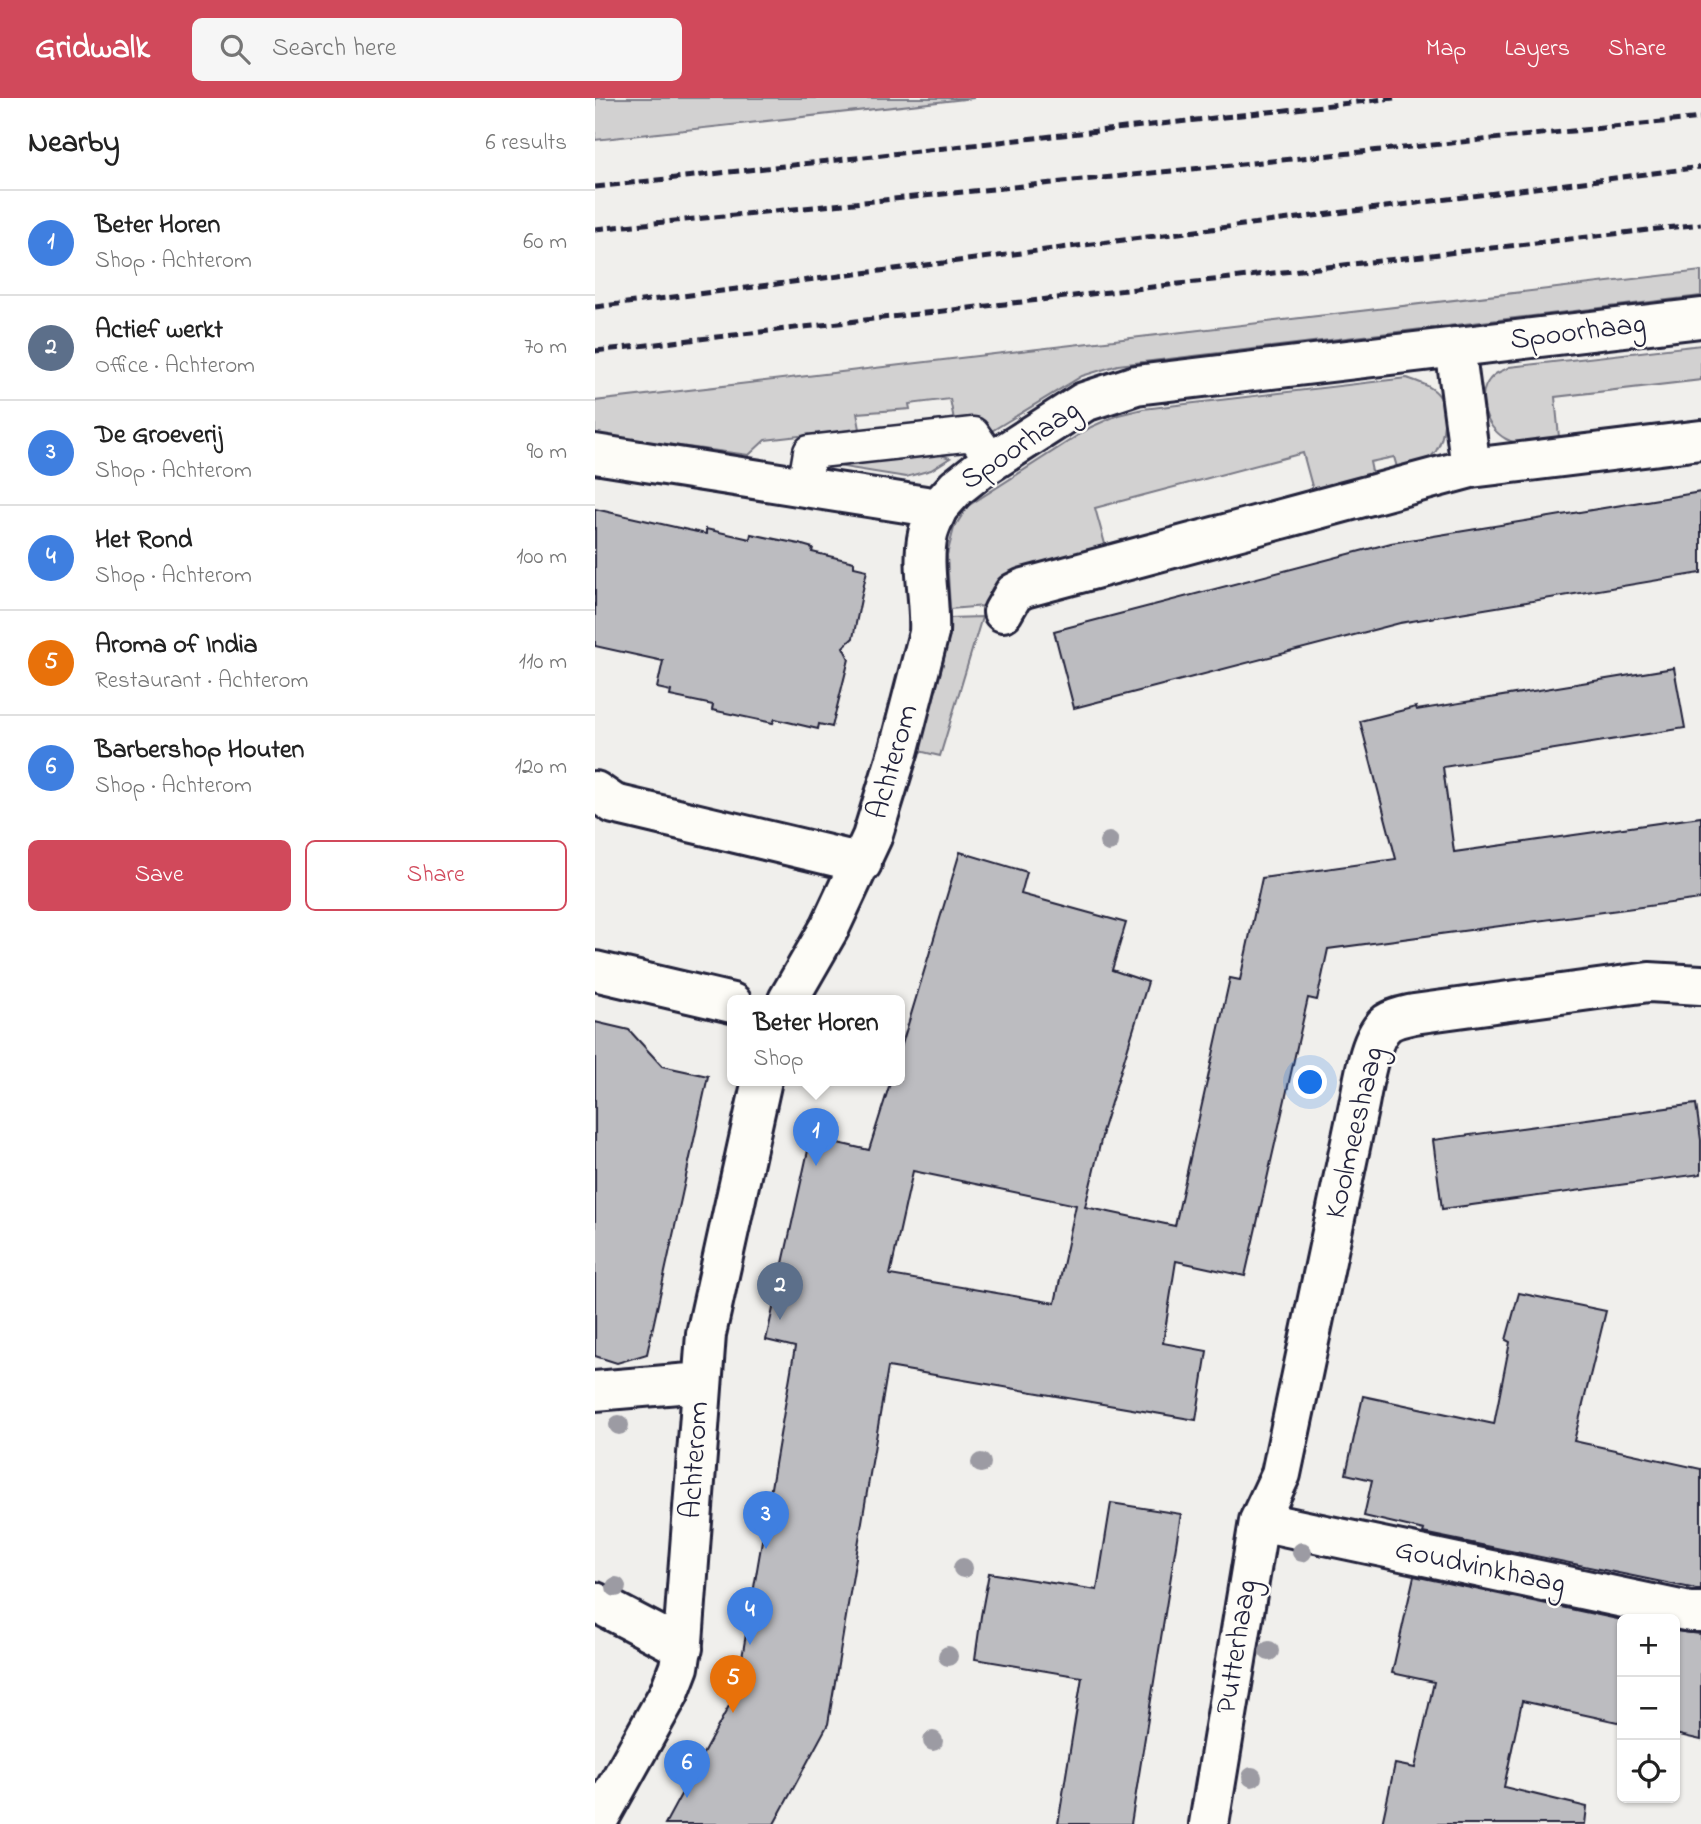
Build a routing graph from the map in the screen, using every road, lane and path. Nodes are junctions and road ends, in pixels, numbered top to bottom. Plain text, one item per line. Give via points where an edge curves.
1 (1701, 318) edge
2 (1455, 347) junction
3 (1701, 440) edge
4 (595, 454) edge
5 (992, 461) junction
6 (1471, 468) junction
7 (804, 487) junction
8 (938, 508) junction
9 (1003, 612) dead end
10 (595, 791) edge
11 (862, 863) junction
12 (595, 971) edge
13 (1701, 985) edge
14 (791, 995) edge
15 (727, 1002) edge
16 (761, 1086) edge
17 (702, 1382) junction
18 (595, 1391) edge
19 (1281, 1474) joint
20 (1259, 1521) junction
21 (595, 1602) edge
22 (1701, 1612) edge
23 (683, 1648) junction
24 (596, 1824) edge
25 (1209, 1824) edge

1 - 2 street, Spoorhaag
2 - 5 street, Spoorhaag via 1136,385 1084,402
2 - 6 street
3 - 6 street
4 - 7 street, Spoorhaag
5 - 7 lane via 973,434 810,452
5 - 8 street, Spoorhaag
6 - 9 street via 1024,588 1014,593
7 - 8 street, Spoorhaag
8 - 11 street, Achterom via 928,534 926,650
10 - 11 street via 614,804
11 - 14 street, Achterom
12 - 15 street
13 - 19 street, Koolmeeshaag via 1649,982 1414,1014 1387,1024 1377,1035
16 - 17 street, Achterom via 706,1334
17 - 18 street
17 - 23 street, Achterom
19 - 20 street, Putterhaag
20 - 22 street, Goudvinkhaag
20 - 25 street, Putterhaag
21 - 23 street
23 - 24 street, Achterom via 669,1693

